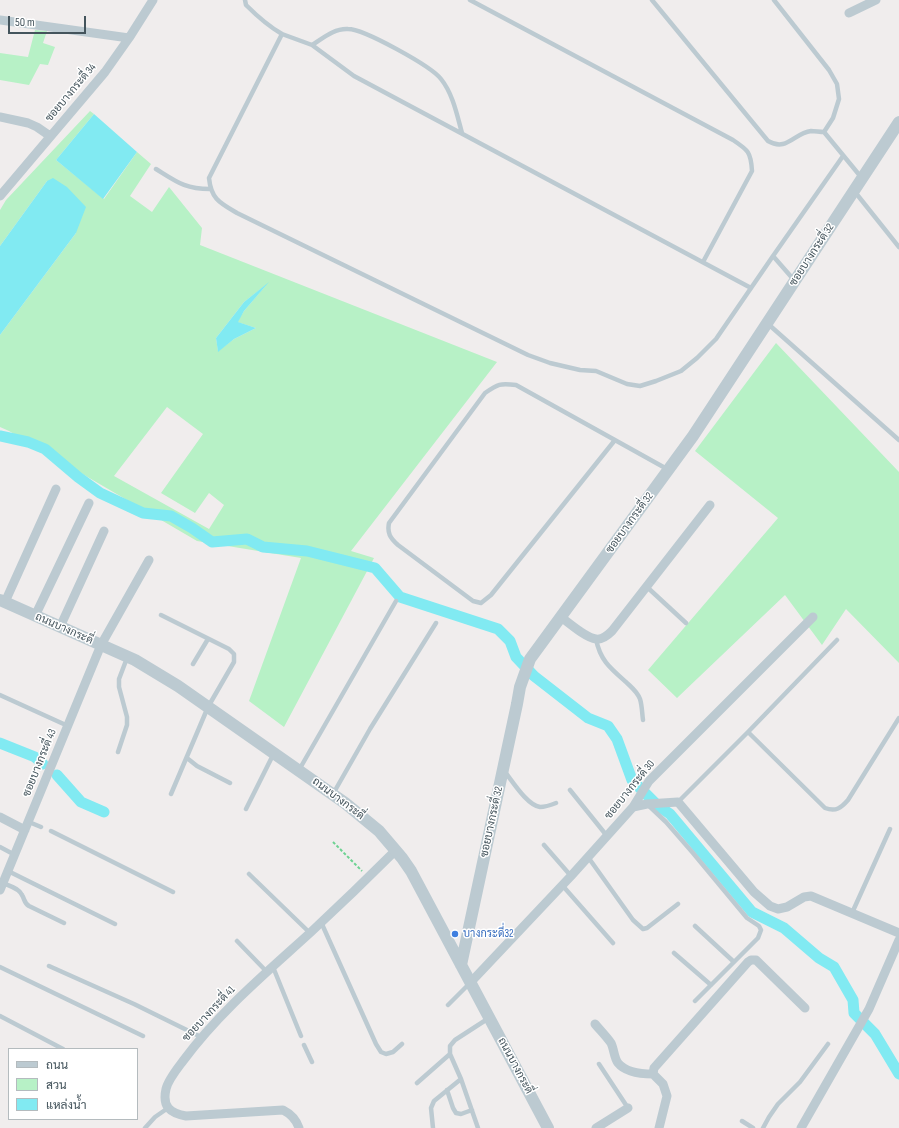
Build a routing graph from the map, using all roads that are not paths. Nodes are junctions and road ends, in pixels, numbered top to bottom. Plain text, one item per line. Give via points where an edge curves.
1 (153, 0) edge
2 (246, 0) edge
3 (470, 0) edge
4 (652, 0) edge
5 (774, 0) edge
6 (876, 0) edge
7 (849, 13) dead end
8 (0, 20) edge
9 (282, 34) junction
10 (130, 38) junction
11 (312, 45) junction
12 (0, 117) edge
13 (899, 122) edge
14 (824, 132) junction
15 (462, 133) junction
16 (50, 136) junction
17 (843, 156) junction
18 (156, 169) dead end
19 (862, 178) junction
20 (210, 189) junction
21 (854, 191) junction
22 (1, 193) edge
23 (899, 247) edge
24 (773, 256) junction
25 (703, 262) junction
26 (795, 281) junction
27 (751, 288) junction
28 (767, 323) junction
29 (615, 440) junction
30 (899, 440) edge
31 (669, 470) junction
32 (56, 490) dead end
33 (88, 503) dead end
34 (710, 505) dead end
35 (104, 530) dead end
36 (149, 560) dead end
37 (647, 587) junction
38 (2, 601) edge
39 (396, 601) dead end
40 (161, 615) dead end
41 (35, 616) junction
42 (561, 617) junction
43 (813, 617) dead end
44 (436, 623) dead end
45 (686, 623) dead end
46 (60, 627) junction
47 (208, 639) junction
48 (596, 639) junction
49 (838, 640) dead end
50 (101, 645) junction
51 (128, 657) junction
52 (193, 664) dead end
53 (0, 695) edge
54 (208, 707) junction
55 (899, 718) edge
56 (643, 720) dead end
57 (68, 726) junction
58 (748, 732) junction
59 (118, 752) dead end
60 (274, 753) junction
61 (187, 758) junction
62 (299, 770) junction
63 (503, 770) junction
64 (230, 783) dead end
65 (570, 790) dead end
66 (171, 794) dead end
67 (333, 794) junction
68 (678, 802) junction
69 (556, 803) dead end
70 (647, 804) junction
71 (633, 807) junction
72 (246, 809) dead end
73 (0, 817) edge
74 (27, 826) junction
75 (41, 827) dead end
76 (890, 829) dead end
77 (51, 831) dead end
78 (607, 836) junction
79 (544, 845) dead end
80 (0, 846) edge
81 (396, 850) junction
82 (15, 855) junction
83 (588, 857) junction
84 (8, 871) junction
85 (249, 874) dead end
86 (571, 876) junction
87 (562, 885) junction
88 (1, 886) edge
89 (173, 892) dead end
90 (678, 904) dead end
91 (852, 914) junction
92 (64, 922) dead end
93 (321, 922) junction
94 (115, 924) dead end
95 (695, 926) dead end
96 (310, 933) junction
97 (899, 934) edge
98 (899, 940) edge
99 (237, 941) dead end
100 (613, 943) dead end
101 (674, 953) dead end
102 (734, 962) junction
103 (50, 966) dead end
104 (461, 966) junction
105 (0, 967) edge
106 (270, 969) junction
107 (470, 983) junction
108 (711, 985) junction
109 (695, 1001) dead end
110 (448, 1005) dead end
111 (805, 1008) dead end
112 (0, 1016) edge
113 (489, 1018) junction
114 (595, 1024) dead end
115 (143, 1036) dead end
116 (301, 1036) dead end
117 (201, 1037) junction
118 (402, 1044) dead end
119 (828, 1044) dead end
120 (304, 1045) dead end
121 (61, 1048) edge
122 (450, 1054) junction
123 (312, 1062) dead end
124 (599, 1064) dead end
125 (653, 1074) junction
126 (461, 1079) junction
127 (417, 1083) dead end
128 (447, 1090) junction
129 (168, 1108) junction
130 (628, 1108) joint
131 (472, 1110) junction
132 (742, 1121) dead end
133 (145, 1128) edge
134 (299, 1128) edge
135 (433, 1128) edge
136 (478, 1128) edge
137 (548, 1128) edge
138 (596, 1128) edge
139 (659, 1128) edge
140 (753, 1128) edge
141 (763, 1128) edge
142 (802, 1128) edge

1 - 10 street, ซอยบางกระดี่ 34
2 - 9 lane via 246,5 258,17
3 - 25 lane via 746,149 752,158 752,171
4 - 14 lane via 768,142 775,145 787,143 811,131
5 - 14 lane via 838,84 839,99 833,118
6 - 7 street
8 - 10 street
9 - 11 lane
9 - 20 lane via 209,178
10 - 16 street, ซอยบางกระดี่ 34 via 105,72
11 - 15 lane via 354,76
11 - 15 lane via 331,33 347,29 364,32 419,62 441,78 450,93
12 - 16 street via 28,123
13 - 19 street, ซอยบางกระดี่ 32
14 - 17 lane
15 - 25 lane
16 - 22 street, ซอยบางกระดี่ 34
17 - 19 lane
17 - 24 lane
18 - 20 lane via 179,184 195,189
19 - 21 street, ซอยบางกระดี่ 32
20 - 27 lane via 215,198 237,213 528,355 550,363 596,371 627,384 640,386 681,371 716,339
21 - 23 lane
21 - 26 street, ซอยบางกระดี่ 32
24 - 26 lane
24 - 27 lane
25 - 27 lane
26 - 28 street, ซอยบางกระดี่ 32
28 - 30 lane
28 - 31 street, ซอยบางกระดี่ 32
29 - 29 lane via 516,385 502,383 485,393 389,523 391,538 473,601 481,603 491,595
29 - 31 lane
31 - 42 street, ซอยบางกระดี่ 32
32 - 38 street
33 - 41 street
34 - 37 street
35 - 46 street
36 - 50 street, ซอยบางกระดี่ 43
37 - 45 lane
37 - 48 street via 612,631 603,638
38 - 41 street, ถนนบางกระดี่
39 - 62 lane
40 - 47 lane
41 - 46 street, ถนนบางกระดี่
42 - 48 street via 589,637
42 - 63 street, ซอยบางกระดี่ 32 via 530,659 525,671
43 - 71 street, ซอยบางกระดี่ 30 via 647,784
44 - 67 lane
46 - 50 street, ถนนบางกระดี่
47 - 52 lane
47 - 54 lane via 234,654 234,662
48 - 56 lane via 598,650 608,666 636,691 642,706
49 - 58 lane
50 - 51 street, ถนนบางกระดี่
50 - 57 street, ซอยบางกระดี่ 43
51 - 54 street, ถนนบางกระดี่
51 - 59 lane via 119,679 127,721
53 - 57 lane
54 - 60 street, ถนนบางกระดี่
54 - 61 lane
55 - 58 lane via 848,800 843,806 831,810 810,795
57 - 74 street, ซอยบางกระดี่ 43
58 - 68 lane
60 - 62 street, ถนนบางกระดี่
60 - 72 lane
61 - 64 lane
61 - 66 lane
62 - 67 street, ถนนบางกระดี่
63 - 69 lane via 533,804 541,807
63 - 104 street, ซอยบางกระดี่ 32
65 - 78 lane
67 - 81 street, ถนนบางกระดี่ via 379,831
68 - 70 street
68 - 91 street via 754,892 770,906 778,909 787,907 804,897 811,896
70 - 71 street
70 - 102 lane via 693,852 747,918 759,926 761,930 758,938
71 - 78 street, ซอยบางกระดี่ 30
73 - 74 street
74 - 75 lane
74 - 82 street, ซอยบางกระดี่ 43
76 - 91 lane
77 - 89 lane
78 - 83 street, ซอยบางกระดี่ 30
79 - 86 lane
80 - 82 lane
81 - 93 street, ซอยบางกระดี่ 41
81 - 104 street, ถนนบางกระดี่ via 412,871
82 - 84 street, ซอยบางกระดี่ 43
83 - 86 street, ซอยบางกระดี่ 30
83 - 90 lane via 633,920 643,929
84 - 88 street, ซอยบางกระดี่ 43
84 - 94 lane
85 - 96 lane
86 - 87 street, ซอยบางกระดี่ 30
87 - 100 lane
87 - 107 street, ซอยบางกระดี่ 30
88 - 92 lane via 19,891 29,906
91 - 97 street
93 - 96 street, ซอยบางกระดี่ 41
93 - 118 lane via 376,1044 386,1054 393,1052
95 - 102 lane
96 - 106 street, ซอยบางกระดี่ 41
98 - 142 street via 860,1027
99 - 106 lane
101 - 108 lane
102 - 108 lane
103 - 117 lane
104 - 107 street, ถนนบางกระดี่
105 - 115 lane
106 - 116 lane
106 - 117 street, ซอยบางกระดี่ 41
107 - 110 lane
107 - 113 street, ถนนบางกระดี่
108 - 109 lane
111 - 125 street via 756,960 751,960 663,1057 654,1068
112 - 121 lane
113 - 122 lane via 455,1040 450,1046
113 - 137 street, ถนนบางกระดี่
114 - 125 street via 611,1044 618,1063 634,1072
117 - 129 street, ซอยบางกระดี่ 41 via 166,1088 165,1099
119 - 141 lane via 800,1082 778,1104
120 - 123 lane
122 - 126 lane
122 - 127 lane
124 - 130 lane
125 - 139 street via 663,1084 667,1096
126 - 128 lane
126 - 131 lane
128 - 131 lane via 456,1113
128 - 135 lane via 434,1101 431,1108
129 - 133 lane
129 - 134 street via 175,1114 186,1116 283,1110 296,1120
130 - 138 street
131 - 136 lane
132 - 140 lane

